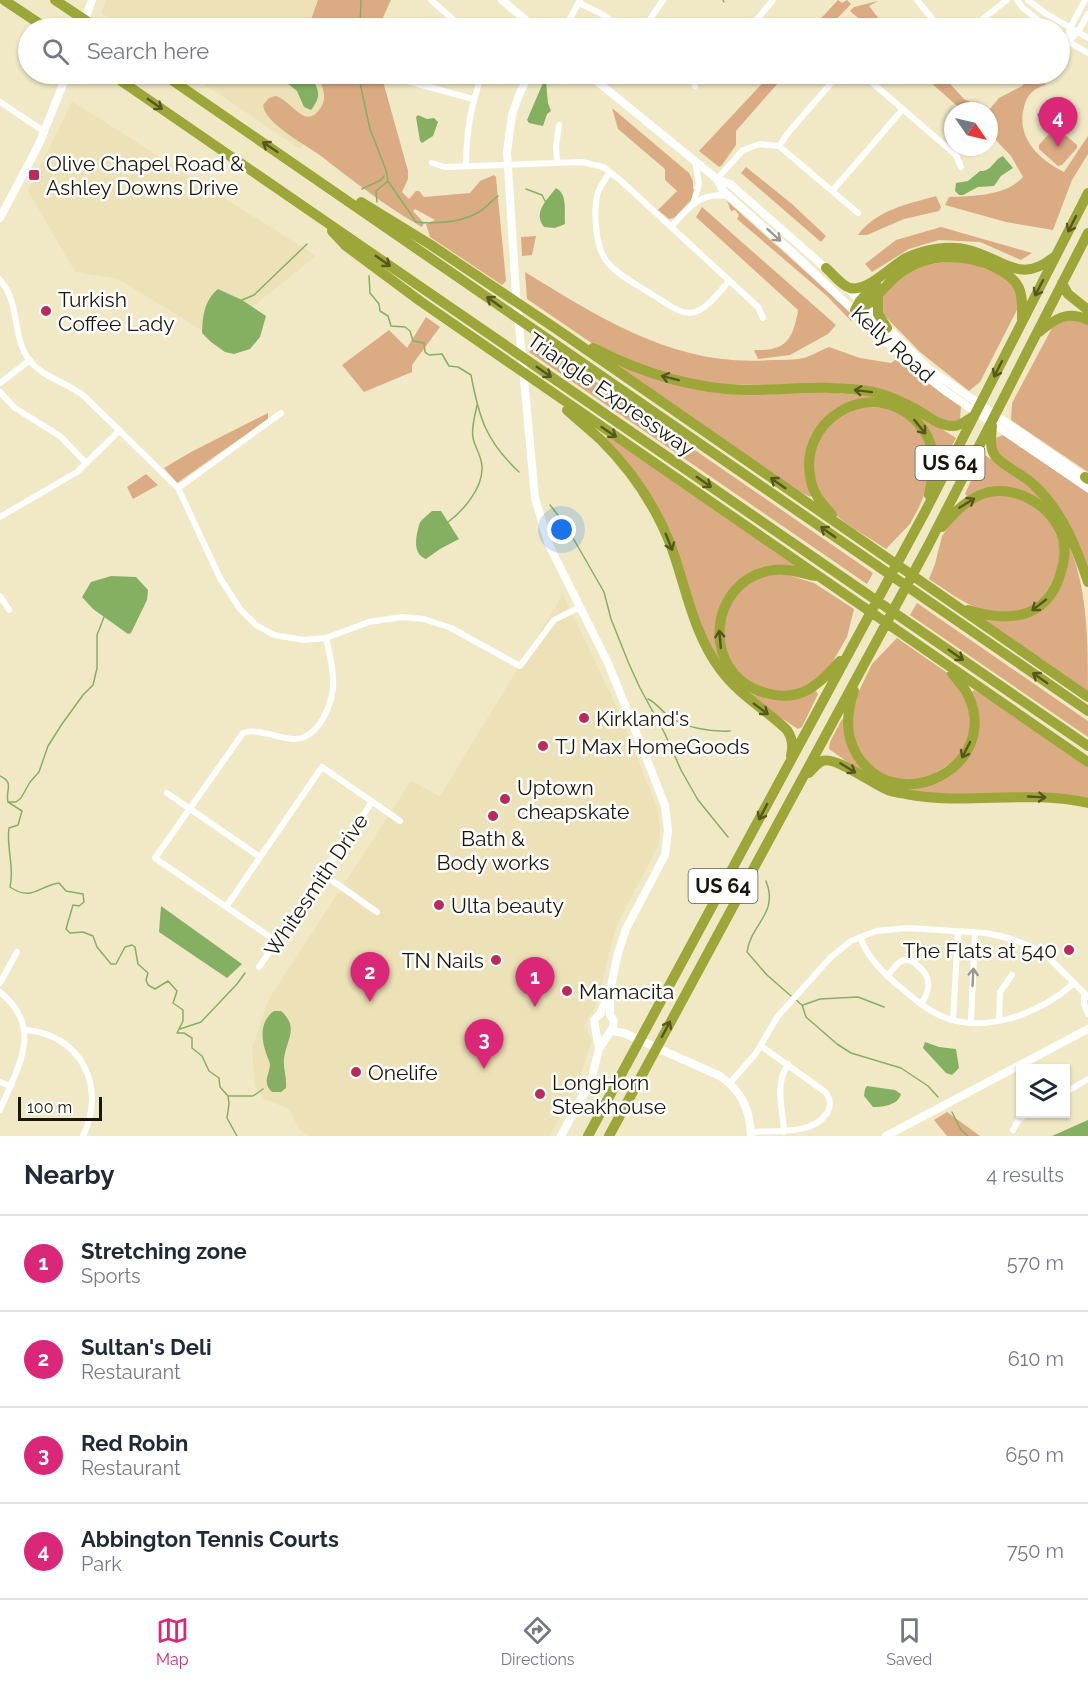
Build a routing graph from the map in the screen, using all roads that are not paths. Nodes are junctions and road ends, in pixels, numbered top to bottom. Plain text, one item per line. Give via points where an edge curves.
1 (4, 0) edge
2 (56, 0) edge
3 (92, 0) edge
4 (431, 0) edge
5 (502, 0) edge
6 (663, 0) edge
7 (917, 0) edge
8 (1007, 0) edge
9 (1017, 0) edge
10 (1028, 0) edge
11 (1085, 0) edge
12 (771, 1) edge
13 (579, 2) edge
14 (1088, 14) edge
15 (31, 18) edge
16 (82, 18) edge
17 (86, 18) edge
18 (452, 18) edge
19 (523, 18) edge
20 (570, 18) edge
21 (607, 18) edge
22 (651, 18) edge
23 (758, 18) edge
24 (932, 18) edge
25 (984, 18) edge
26 (1035, 18) edge
27 (1055, 18) edge
28 (1070, 28) joint
29 (1078, 33) junction
30 (1088, 38) edge
31 (1070, 40) edge
32 (1070, 44) edge
33 (1088, 52) edge
34 (62, 84) edge
35 (126, 84) edge
36 (178, 84) edge
37 (418, 84) edge
38 (478, 84) edge
39 (524, 84) edge
40 (600, 84) edge
41 (830, 84) edge
42 (874, 84) edge
43 (473, 99) junction
44 (0, 102) edge
45 (903, 109) junction
46 (559, 125) dead end
47 (45, 132) junction
48 (779, 146) junction
49 (695, 161) junction
50 (557, 162) junction
51 (432, 163) dead end
52 (508, 165) junction
53 (466, 166) junction
54 (961, 168) dead end
55 (610, 172) junction
56 (717, 179) junction
57 (318, 180) junction
58 (833, 190) junction
59 (1088, 193) edge
60 (730, 197) junction
61 (693, 204) junction
62 (858, 213) dead end
63 (318, 216) junction
64 (0, 218) edge
65 (671, 227) junction
66 (1088, 233) edge
67 (1057, 254) junction
68 (826, 267) junction
69 (886, 272) junction
70 (0, 279) edge
71 (729, 281) junction
72 (1062, 283) junction
73 (878, 294) junction
74 (860, 306) junction
75 (1088, 310) edge
76 (763, 318) dead end
77 (1088, 320) edge
78 (1022, 322) junction
79 (887, 328) junction
80 (558, 330) junction
81 (1036, 334) junction
82 (30, 360) junction
83 (0, 383) edge
84 (543, 387) junction
85 (0, 392) edge
86 (959, 395) junction
87 (281, 413) dead end
88 (974, 415) junction
89 (993, 419) junction
90 (120, 430) junction
91 (86, 463) junction
92 (1087, 481) edge
93 (178, 488) junction
94 (926, 510) junction
95 (0, 517) edge
96 (843, 528) junction
97 (928, 546) junction
98 (822, 578) junction
99 (1088, 582) edge
100 (0, 596) edge
101 (580, 607) junction
102 (959, 608) junction
103 (9, 610) dead end
104 (326, 638) junction
105 (854, 645) junction
106 (943, 662) junction
107 (863, 665) junction
108 (1088, 697) edge
109 (1088, 711) edge
110 (1088, 746) edge
111 (791, 760) junction
112 (1088, 762) edge
113 (800, 782) junction
114 (167, 793) dead end
115 (372, 802) junction
116 (1088, 803) edge
117 (189, 808) junction
118 (400, 821) dead end
119 (260, 858) junction
120 (323, 874) junction
121 (226, 907) junction
122 (377, 912) dead end
123 (958, 932) junction
124 (975, 933) junction
125 (860, 937) junction
126 (276, 941) junction
127 (17, 952) dead end
128 (259, 967) dead end
129 (1012, 975) dead end
130 (887, 976) junction
131 (0, 983) edge
132 (1074, 983) junction
133 (0, 992) edge
134 (610, 992) junction
135 (1086, 995) edge
136 (921, 1004) junction
137 (600, 1014) junction
138 (1088, 1014) edge
139 (612, 1018) junction
140 (953, 1020) junction
141 (999, 1020) junction
142 (971, 1022) junction
143 (1088, 1029) edge
144 (25, 1030) junction
145 (597, 1032) junction
146 (609, 1032) junction
147 (624, 1033) junction
148 (761, 1046) junction
149 (599, 1049) junction
150 (788, 1064) junction
151 (1088, 1079) edge
152 (0, 1082) edge
153 (730, 1083) junction
154 (10, 1086) junction
155 (1070, 1089) edge
156 (0, 1110) edge
157 (1021, 1118) edge
158 (1013, 1130) dead end
159 (784, 1132) junction
160 (751, 1134) edge
161 (83, 1136) edge
162 (561, 1136) edge
163 (588, 1136) edge
164 (609, 1136) edge
165 (886, 1136) edge

1 - 15 highway
2 - 16 highway
3 - 17 street
4 - 18 street
5 - 19 street
6 - 22 street
7 - 24 street
8 - 25 street
9 - 26 street
10 - 27 street
11 - 28 street
12 - 23 street
13 - 20 street
13 - 21 street
14 - 29 street
28 - 29 street
29 - 30 street
29 - 31 street
32 - 33 street
34 - 47 street
35 -> 63 highway, Triangle Expressway
57 -> 36 highway, Triangle Expressway
37 - 43 street
38 - 43 street
39 - 52 street via 512,115
40 - 49 street, Kelly Road
41 - 48 street
42 - 45 street
43 - 53 street
44 - 47 street
45 - 54 street via 956,155
45 - 58 street
46 - 50 street
47 - 64 street
48 - 56 street via 760,144 743,150
48 - 58 street
49 - 56 street, Kelly Road
49 - 61 street via 699,184
50 - 52 street
50 - 55 street via 589,162
51 - 53 street
52 - 53 street
52 - 101 street via 533,483 549,544
55 - 65 street
55 - 71 street via 598,192 597,234 604,258 615,271 687,313 705,307
56 - 60 street, Kelly Road
56 - 68 street, Kelly Road via 730,184
57 - 80 highway via 333,184 431,245
109 -> 57 highway, Triangle Expressway
58 - 62 street
59 -> 67 highway, US 64
60 - 61 street via 710,196
60 -> 74 street, Kelly Road
61 - 65 street
63 - 84 highway via 346,246 376,269
63 -> 110 highway, Triangle Expressway
65 - 71 street
66 - 72 highway, US 64
67 - 69 highway via 1045,264 1020,270 968,249 939,248 907,258
67 -> 78 highway, US 64
68 - 69 highway via 852,288 867,286
68 - 74 street, Kelly Road
69 - 74 highway
70 - 82 street via 12,300 21,344
71 - 76 street via 758,307
72 - 75 highway via 1068,294
72 - 81 highway, US 64
73 - 74 highway
73 - 78 highway via 915,264 965,258 993,267 1016,282 1022,295
73 - 79 highway via 878,314
74 - 79 street, Kelly Road
74 - 86 street, Kelly Road via 904,358
77 - 81 highway via 1065,315
78 -> 88 highway, US 64
79 - 86 street, Kelly Road
88 -> 80 highway via 962,424 948,426 909,405 874,393 845,389 743,390 691,383 626,363
96 -> 80 highway
81 - 89 highway, US 64
82 - 83 street
82 - 90 street via 43,372 78,391
84 -> 98 highway
84 -> 111 highway via 602,441 641,489 671,545 707,650 742,694 787,730 793,745
85 - 91 street via 15,408 60,436
86 - 92 street, Kelly Road
87 - 93 street
88 - 94 highway, US 64
89 - 97 highway, US 64
89 - 99 highway via 991,448 996,457 1033,484 1055,508
90 - 91 street
90 - 93 street
91 - 95 street
93 - 104 street via 220,578 245,615 274,635 304,640
96 -> 94 highway via 815,493 810,453 828,420 856,404 869,402 897,408 910,415 925,432 935,466
94 - 105 highway, US 64
96 - 102 highway
97 -> 102 highway via 960,507 982,494 1010,492 1027,497 1044,508 1056,524 1064,543 1064,564 1045,602 1013,617
97 - 107 highway, US 64
105 -> 98 highway via 819,684 792,695 776,696 753,689 725,661 720,624 728,600 741,585 773,570
98 - 106 highway
100 - 103 street
101 - 104 street via 554,620 520,666 451,628 424,619 402,616 369,622
101 - 134 street via 616,683 668,818 667,849 626,929
102 - 108 highway
104 - 117 street via 334,681 331,701 318,726 309,735 295,739 243,733
105 - 111 highway, US 64
106 -> 107 highway via 971,703 972,738 949,772 917,784 882,777 866,766 854,748 848,720
106 - 112 highway
107 - 113 highway, US 64
111 -> 163 highway, US 64
113 -> 116 highway via 828,760 889,791 919,796 1040,797
164 -> 113 highway, US 64
114 - 117 street
115 - 118 street
115 - 119 street via 322,767
115 - 120 street, Whitesmith Drive
117 - 119 street
117 - 121 street via 155,858
119 - 121 street
120 - 122 street
120 - 126 street, Whitesmith Drive
121 - 126 street
123 - 124 street
123 - 125 street via 902,928
123 - 140 street
124 - 132 street via 1002,936 1034,948
142 -> 124 street
125 - 130 street
125 - 148 street via 838,951 808,983 782,1012
126 - 128 street, Whitesmith Drive
127 - 131 street
129 - 141 street via 1000,992
130 - 136 street
130 - 136 street via 901,961 914,962 928,978 927,995
132 - 135 street
132 - 141 street via 1031,1011
133 - 144 street via 11,1002
134 - 137 street
134 - 139 street
135 - 138 street
136 - 140 street
137 - 139 street
137 - 145 street via 593,1023
139 - 146 street
139 - 147 street
140 - 142 street
141 - 142 street
143 - 165 street
144 - 154 street via 23,1052
144 - 161 street via 60,1040 84,1066 93,1097
145 - 146 street
145 - 149 street
146 - 147 street
146 - 149 street
147 - 153 street
148 - 150 street
148 - 153 street
149 - 162 street via 591,1081
150 - 159 street via 779,1084
150 - 159 street via 824,1091 830,1106 818,1122 797,1132
151 - 155 street
152 - 154 street
153 - 160 street via 748,1109
154 - 156 street
157 - 158 street
159 - 160 street

